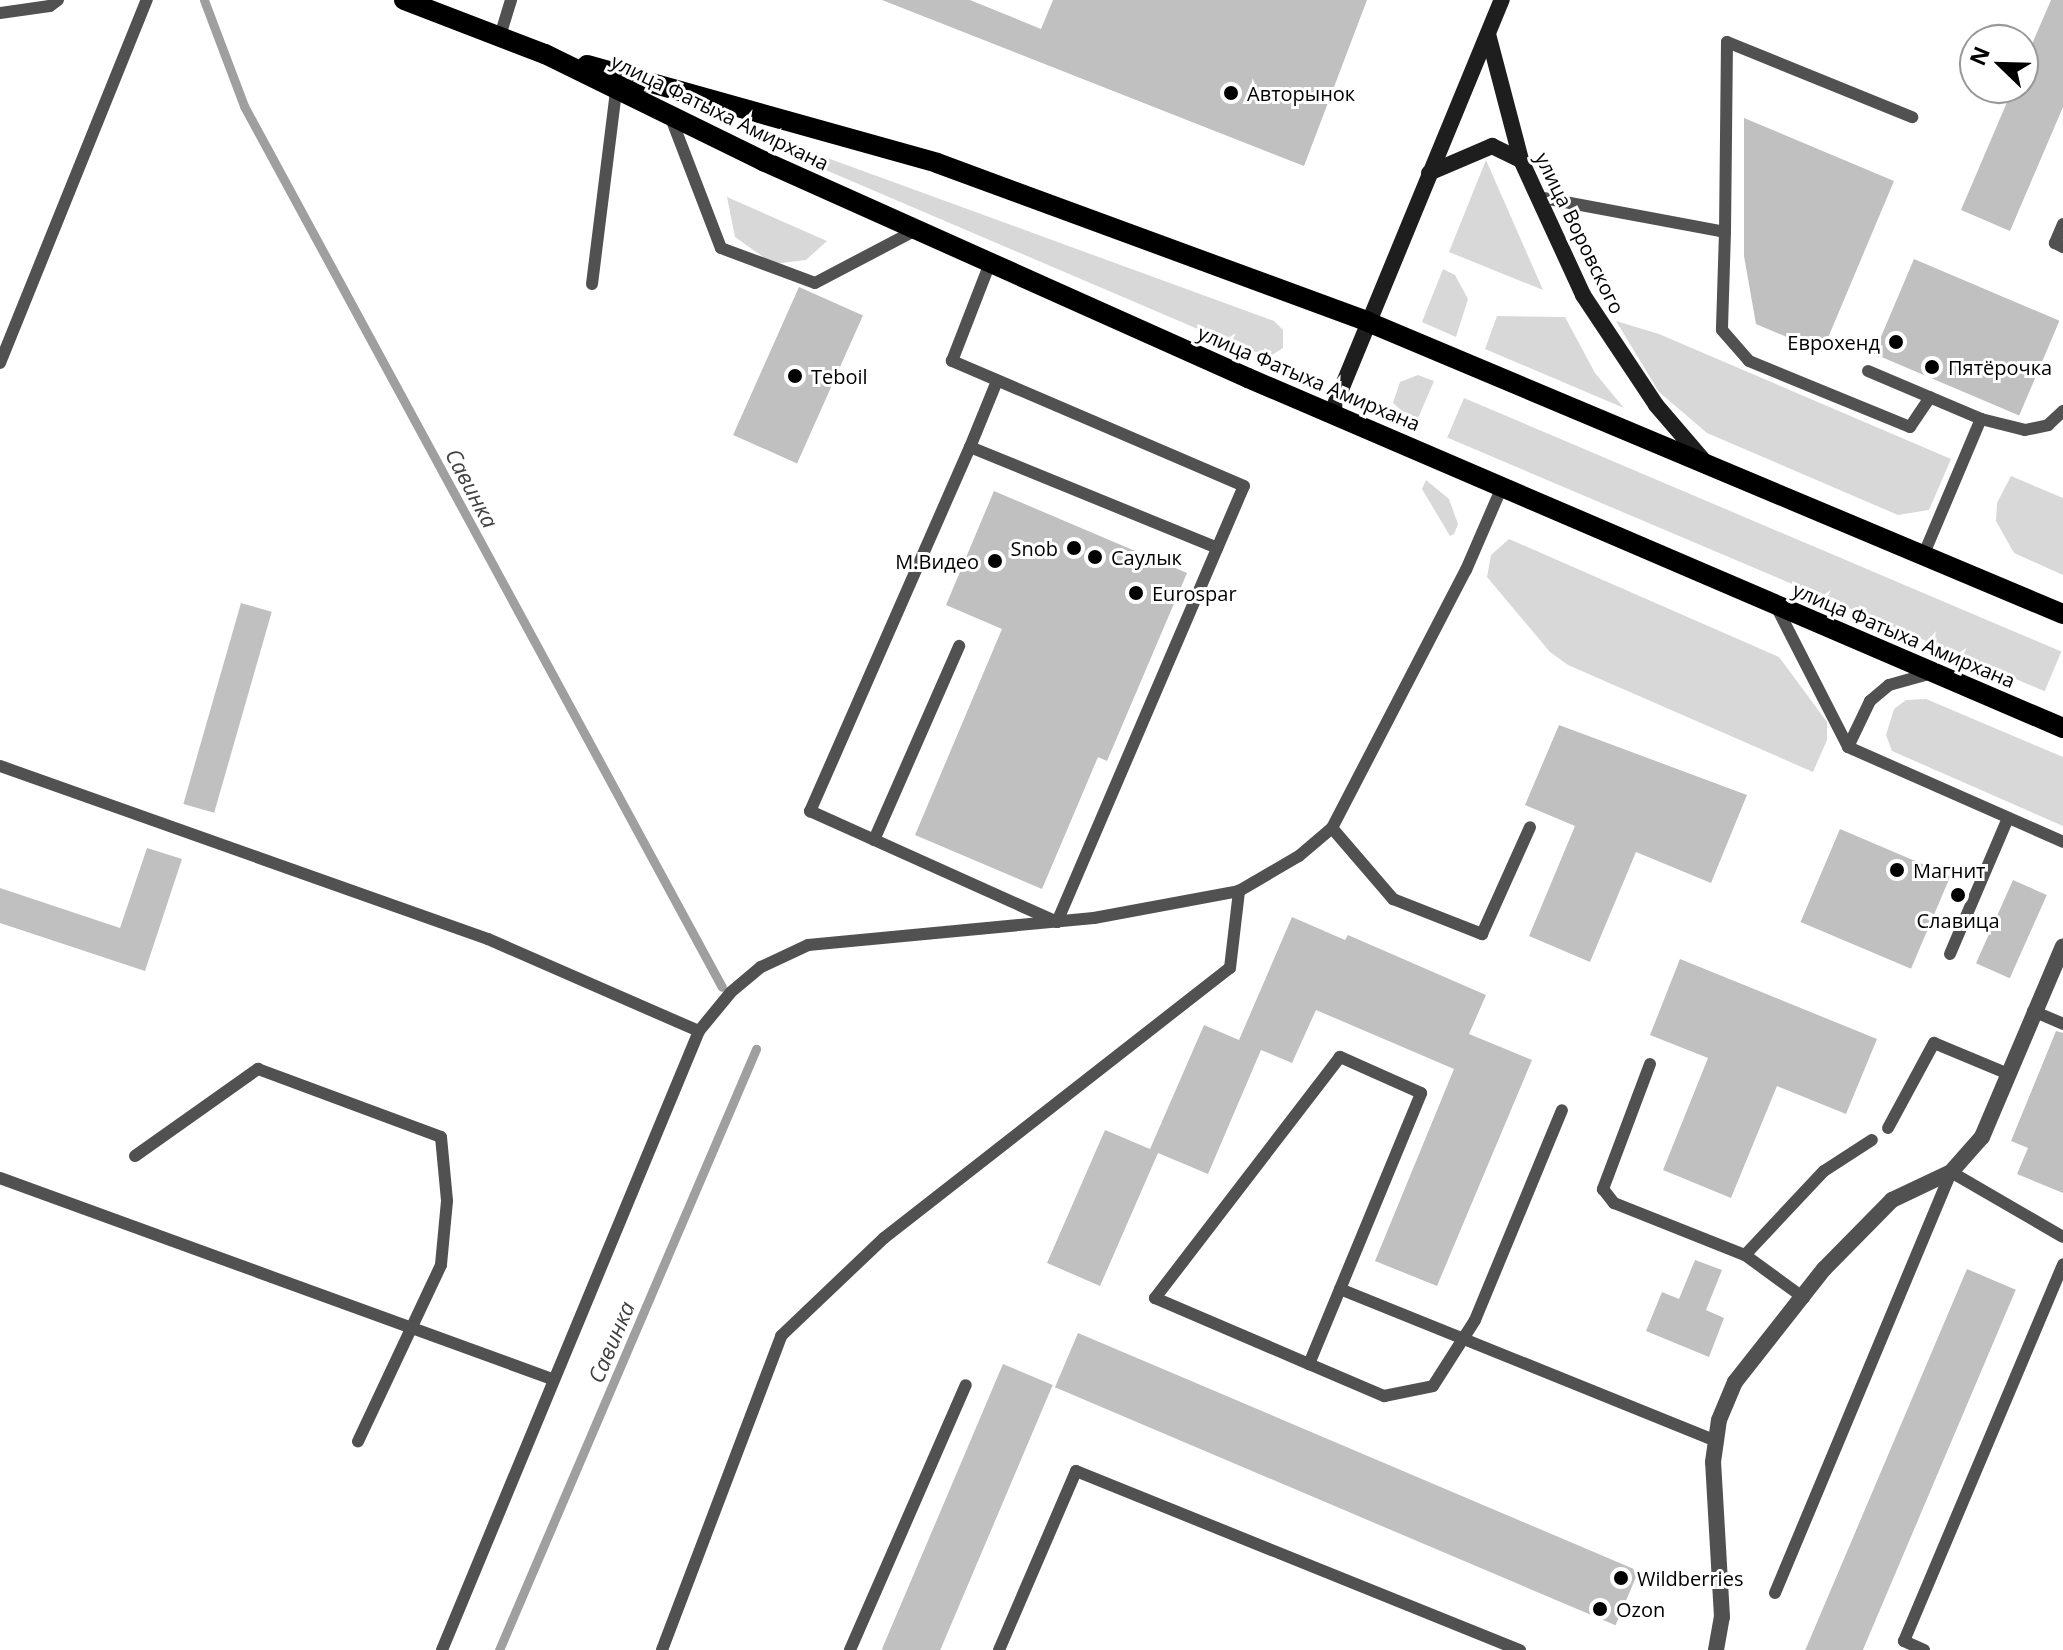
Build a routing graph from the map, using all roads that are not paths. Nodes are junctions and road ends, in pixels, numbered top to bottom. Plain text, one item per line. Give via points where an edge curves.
1 (58, 0) edge
2 (147, 0) edge
3 (404, 0) edge
4 (511, 0) edge
5 (1502, 0) edge
6 (0, 13) edge
7 (1488, 34) junction
8 (500, 36) junction
9 (545, 54) junction
10 (616, 90) junction
11 (1912, 117) dead end
12 (671, 118) junction
13 (1521, 160) junction
14 (1429, 173) junction
15 (1538, 197) junction
16 (2063, 224) edge
17 (916, 230) junction
18 (1725, 232) junction
19 (2063, 247) edge
20 (990, 263) junction
21 (592, 284) dead end
22 (1368, 322) junction
23 (0, 363) edge
24 (1868, 371) dead end
25 (997, 381) junction
26 (1930, 397) junction
27 (2063, 411) edge
28 (1331, 414) junction
29 (1981, 419) junction
30 (970, 447) junction
31 (1709, 466) junction
32 (1502, 487) junction
33 (1217, 548) junction
34 (1923, 556) junction
35 (1777, 608) junction
36 (2063, 614) edge
37 (959, 646) dead end
38 (1932, 673) junction
39 (2063, 728) edge
40 (1848, 747) junction
41 (0, 766) edge
42 (2008, 818) junction
43 (1530, 827) dead end
44 (1332, 828) junction
45 (874, 840) junction
46 (2063, 842) edge
47 (1239, 891) junction
48 (1057, 922) junction
49 (2063, 946) edge
50 (1950, 954) dead end
51 (2033, 1011) junction
52 (2063, 1024) edge
53 (699, 1031) junction
54 (1650, 1064) dead end
55 (2006, 1073) junction
56 (1562, 1110) dead end
57 (1888, 1128) dead end
58 (1872, 1140) dead end
59 (135, 1156) dead end
60 (1951, 1172) junction
61 (0, 1178) edge
62 (2063, 1237) edge
63 (1745, 1255) junction
64 (2063, 1264) edge
65 (1340, 1289) junction
66 (1804, 1298) junction
67 (414, 1329) junction
68 (1462, 1339) junction
69 (1309, 1364) junction
70 (552, 1379) junction
71 (966, 1385) dead end
72 (358, 1441) dead end
73 (1716, 1441) junction
74 (1775, 1593) dead end
75 (442, 1650) edge
76 (662, 1650) edge
77 (850, 1650) edge
78 (999, 1650) edge
79 (1520, 1650) edge
80 (1716, 1650) edge
81 (1924, 1650) edge

1 - 6 lane via 50,6
2 - 23 lane
3 - 8 main road, улица Фатыха Амирхана
4 - 8 lane
5 - 7 street
7 - 13 street, улица Воровского
7 - 14 street
8 - 9 main road, улица Фатыха Амирхана
9 - 10 main road, улица Фатыха Амирхана
9 - 22 main road, улица Фатыха Амирхана via 937,163
10 - 12 main road, улица Фатыха Амирхана
10 - 21 lane
11 - 18 lane via 1727,42
12 - 17 main road, улица Фатыха Амирхана
12 - 17 lane via 721,248 815,283
13 - 14 street via 1492,146
13 - 15 street, улица Воровского
14 - 22 street
15 - 18 lane
15 - 31 street, улица Воровского via 1583,295 1618,351
16 - 19 lane via 2055,243
17 - 20 main road, улица Фатыха Амирхана
18 - 26 lane via 1722,330 1749,361 1910,427
20 - 25 lane via 952,361
20 - 28 main road, улица Фатыха Амирхана
22 - 28 street
22 - 31 main road, улица Фатыха Амирхана
24 - 26 lane
25 - 30 lane
25 - 33 lane via 1244,486
26 - 29 lane
27 - 29 lane via 2048,425 2025,430
28 - 32 main road, улица Фатыха Амирхана
29 - 34 lane
30 - 33 lane
30 - 45 lane via 810,811
31 - 34 main road, улица Фатыха Амирхана
32 - 35 main road, улица Фатыха Амирхана
32 - 44 lane via 1466,570
33 - 48 lane
34 - 36 main road, улица Фатыха Амирхана
35 - 38 main road, улица Фатыха Амирхана
35 - 40 lane
37 - 45 lane
38 - 39 main road, улица Фатыха Амирхана
38 - 40 lane via 1889,685 1870,701
40 - 42 lane
41 - 53 lane via 488,939
42 - 46 lane
42 - 50 lane
43 - 44 lane via 1482,934 1393,899
44 - 47 lane via 1299,856
45 - 48 lane
47 - 48 lane
47 - 76 lane via 1230,968 884,1238 781,1336
48 - 53 lane via 808,945 761,967 731,992
49 - 51 street
51 - 52 lane
51 - 55 street
53 - 70 lane
54 - 63 lane via 1603,1189 1614,1203
55 - 57 lane via 1934,1043
55 - 60 street via 1982,1137
56 - 68 lane
58 - 63 lane via 1824,1171
59 - 67 lane via 258,1069 441,1137 447,1201 441,1265
60 - 62 lane
60 - 66 street via 1892,1200 1824,1269
60 - 74 lane
61 - 67 lane
63 - 66 lane
64 - 81 lane via 1904,1641
65 - 68 lane
65 - 69 lane
65 - 69 lane via 1421,1093 1340,1057 1155,1298
66 - 73 street via 1735,1382
67 - 70 lane
67 - 72 lane
68 - 69 lane via 1433,1386 1384,1396
68 - 73 lane
70 - 75 lane
71 - 77 lane
73 - 80 street via 1722,1617
78 - 79 lane via 1076,1471

